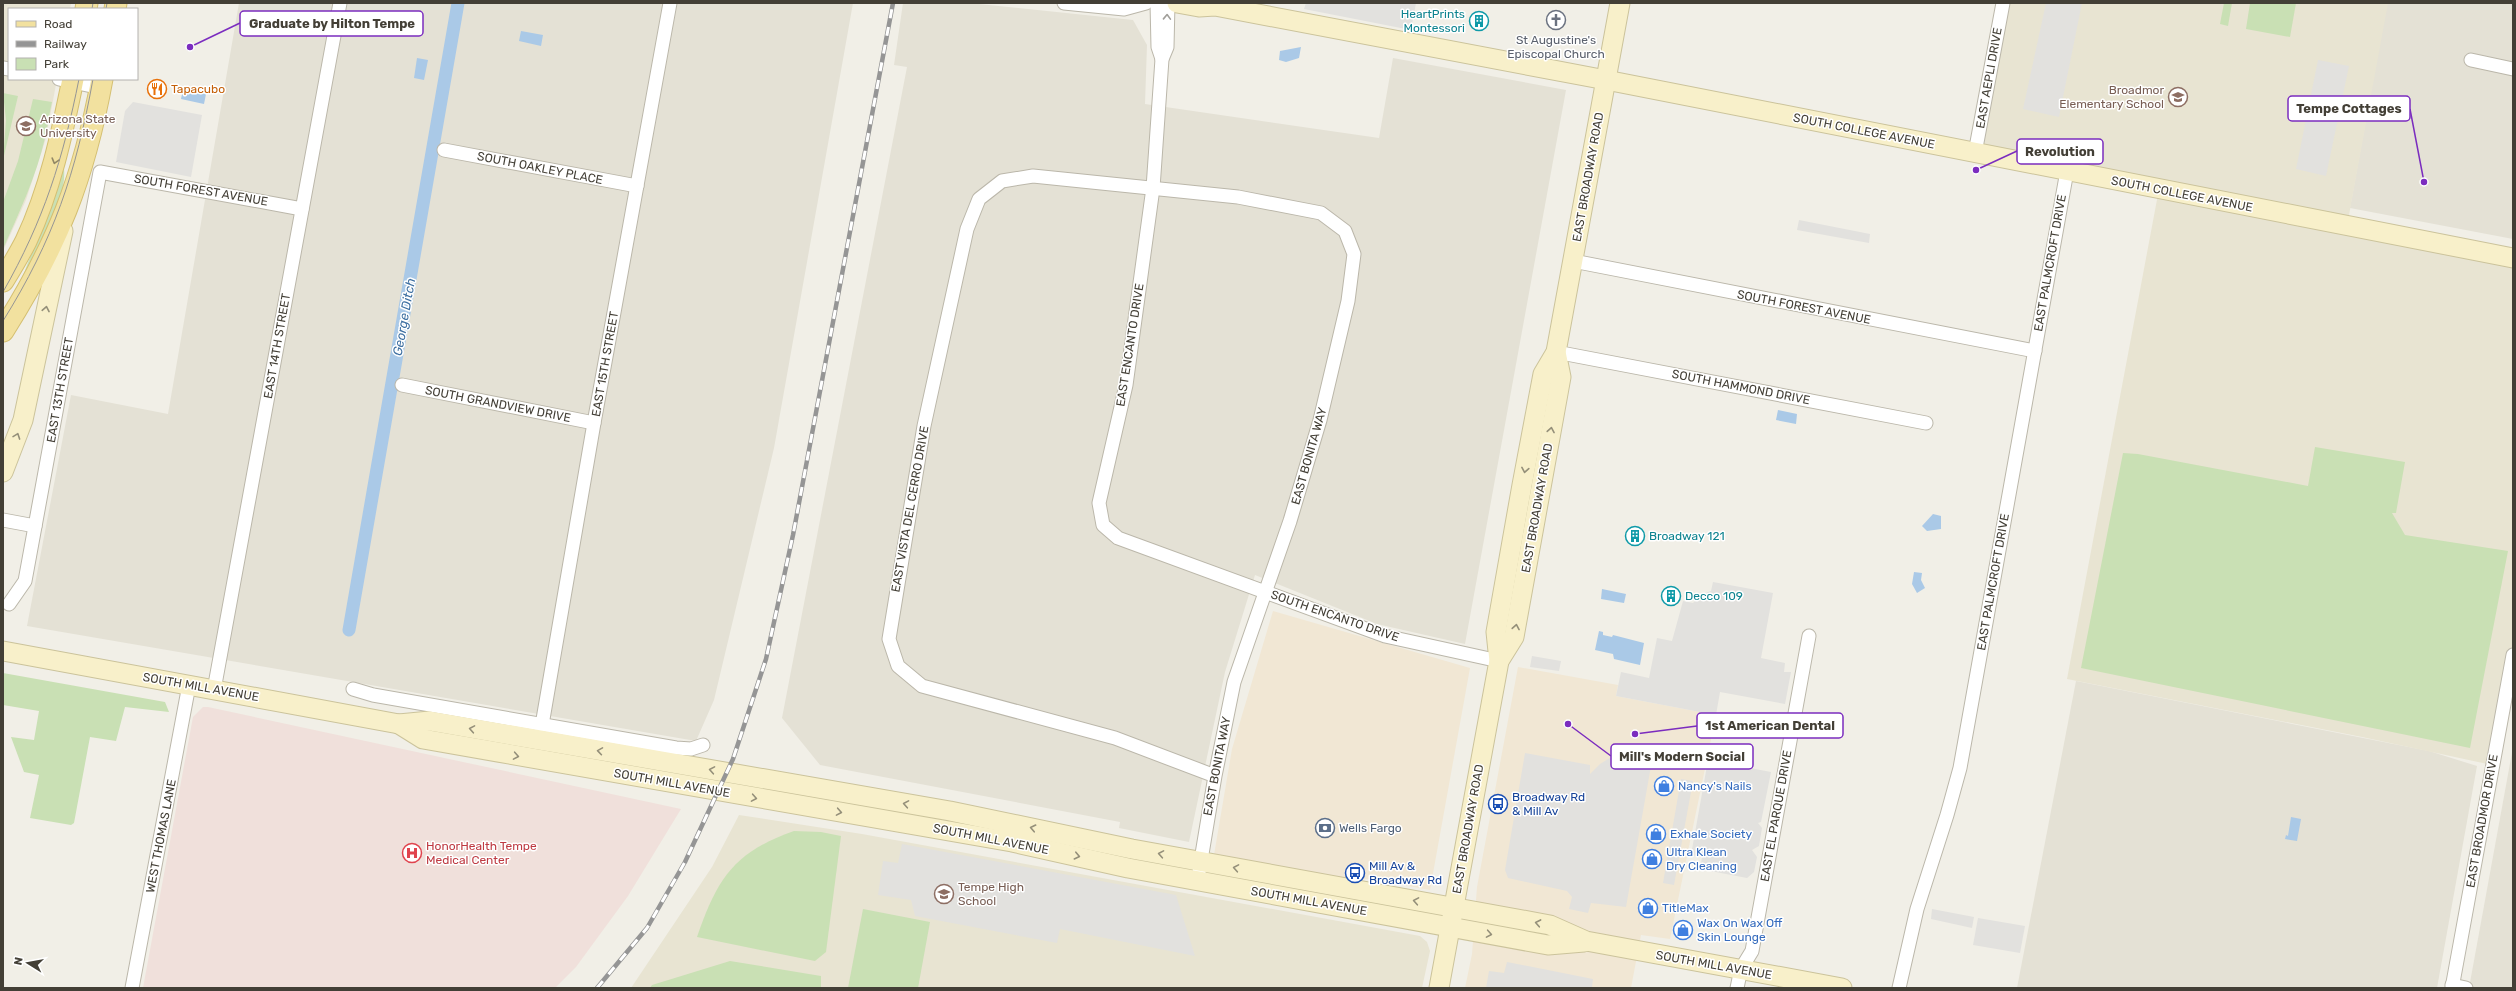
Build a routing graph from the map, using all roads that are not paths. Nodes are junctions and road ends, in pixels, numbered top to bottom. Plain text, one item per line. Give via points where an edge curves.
1 (340, 3) edge
2 (670, 3) edge
3 (1064, 3) edge
4 (1146, 3) edge
5 (1157, 3) edge
6 (1168, 3) edge
7 (1177, 3) edge
8 (1620, 3) edge
9 (2003, 3) edge
10 (1212, 5) edge
11 (1162, 59) junction
12 (2471, 60) dead end
13 (2513, 69) edge
14 (68, 80) edge
15 (1606, 80) junction
16 (102, 83) edge
17 (444, 150) dead end
18 (1975, 153) junction
19 (2067, 171) junction
20 (100, 172) joint
21 (637, 186) junction
22 (1153, 188) junction
23 (302, 209) junction
24 (66, 215) junction
25 (2513, 258) edge
26 (1573, 261) junction
27 (3, 281) edge
28 (3, 331) edge
29 (2035, 351) junction
30 (1556, 352) junction
31 (402, 385) dead end
32 (594, 423) junction
33 (1926, 423) dead end
34 (3, 472) edge
35 (3, 520) edge
36 (35, 526) junction
37 (1265, 592) junction
38 (10, 604) dead end
39 (1809, 636) dead end
40 (3, 651) edge
41 (2513, 655) edge
42 (1499, 661) junction
43 (189, 685) junction
44 (214, 690) junction
45 (353, 690) dead end
46 (399, 724) junction
47 (542, 725) junction
48 (703, 745) dead end
49 (1215, 776) junction
50 (1199, 867) junction
51 (1454, 907) junction
52 (1450, 927) junction
53 (1586, 941) junction
54 (1741, 969) junction
55 (2452, 987) edge
56 (132, 988) edge
57 (1439, 988) edge
58 (1737, 988) edge
59 (1842, 988) edge
60 (1899, 988) edge
61 (2466, 988) edge

1 - 23 street, EAST 14TH STREET
2 - 21 street, EAST 15TH STREET
3 - 4 street via 1124,9
5 - 11 street, EAST ENCANTO DRIVE via 1158,47
11 -> 6 street, EAST ENCANTO DRIVE via 1167,47
7 - 10 main road, SOUTH COLLEGE AVENUE via 1199,7
8 - 15 main road, EAST BROADWAY ROAD
9 - 18 street, EAST AEPLI DRIVE
10 - 15 main road, SOUTH COLLEGE AVENUE
11 - 22 street, EAST ENCANTO DRIVE
12 - 13 street
14 - 16 street
14 -> 27 main road via 61,140 50,177 26,241
15 - 18 main road, SOUTH COLLEGE AVENUE
15 - 26 main road, EAST BROADWAY ROAD
16 - 24 main road via 85,158
17 - 21 street, SOUTH OAKLEY PLACE
18 - 19 main road, SOUTH COLLEGE AVENUE
19 - 25 main road, SOUTH COLLEGE AVENUE
19 - 29 street, EAST PALMCROFT DRIVE
20 - 23 street, SOUTH FOREST AVENUE
20 - 36 street, EAST 13TH STREET
21 - 32 street, EAST 15TH STREET
22 - 37 street, EAST ENCANTO DRIVE via 1126,385 1099,503 1103,525 1118,538
22 - 37 street, EAST BONITA WAY via 1238,197 1321,213 1345,231 1354,254 1348,301 1320,420 1290,522
22 - 49 street, EAST VISTA DEL CERRO DRIVE via 1033,176 1002,181 978,199 967,229 924,426 889,639 898,666 922,686 1115,738
23 - 44 street, EAST 14TH STREET
24 - 28 main road via 30,289
34 -> 24 main road via 22,420
26 - 29 street, SOUTH FOREST AVENUE
26 - 30 main road, EAST BROADWAY ROAD
29 - 60 street, EAST PALMCROFT DRIVE via 1960,768 1917,909
30 - 33 street, SOUTH HAMMOND DRIVE
30 - 42 main road, EAST BROADWAY ROAD via 1543,374 1528,455 1496,632
31 - 32 street, SOUTH GRANDVIEW DRIVE
32 - 47 street, EAST 15TH STREET
35 - 36 street
36 - 38 street, EAST 13TH STREET via 25,581
37 - 42 street, SOUTH ENCANTO DRIVE via 1386,636
37 - 49 street, EAST BONITA WAY via 1234,682
39 - 54 street, EAST EL PARQUE DRIVE via 1752,951
40 - 43 main road, SOUTH MILL AVENUE
41 - 55 street, EAST BROADMOR DRIVE
42 - 51 main road, EAST BROADWAY ROAD
43 - 44 main road, SOUTH MILL AVENUE
43 - 56 street, WEST THOMAS LANE
44 - 46 main road, SOUTH MILL AVENUE
45 - 47 street
50 -> 46 main road, SOUTH MILL AVENUE via 942,810 430,721
46 -> 52 main road, SOUTH MILL AVENUE via 423,739 1012,842 1135,870
47 - 48 street via 676,748 691,749
49 - 50 street, EAST BONITA WAY
51 -> 50 main road, SOUTH MILL AVENUE
51 - 52 main road, EAST BROADWAY ROAD
53 -> 51 main road, SOUTH MILL AVENUE via 1550,925
52 -> 53 main road, SOUTH MILL AVENUE via 1548,945
52 - 57 main road, EAST BROADWAY ROAD
53 - 54 main road, SOUTH MILL AVENUE
54 - 58 street, EAST EL PARQUE DRIVE
54 - 59 main road, SOUTH MILL AVENUE
55 - 61 street

